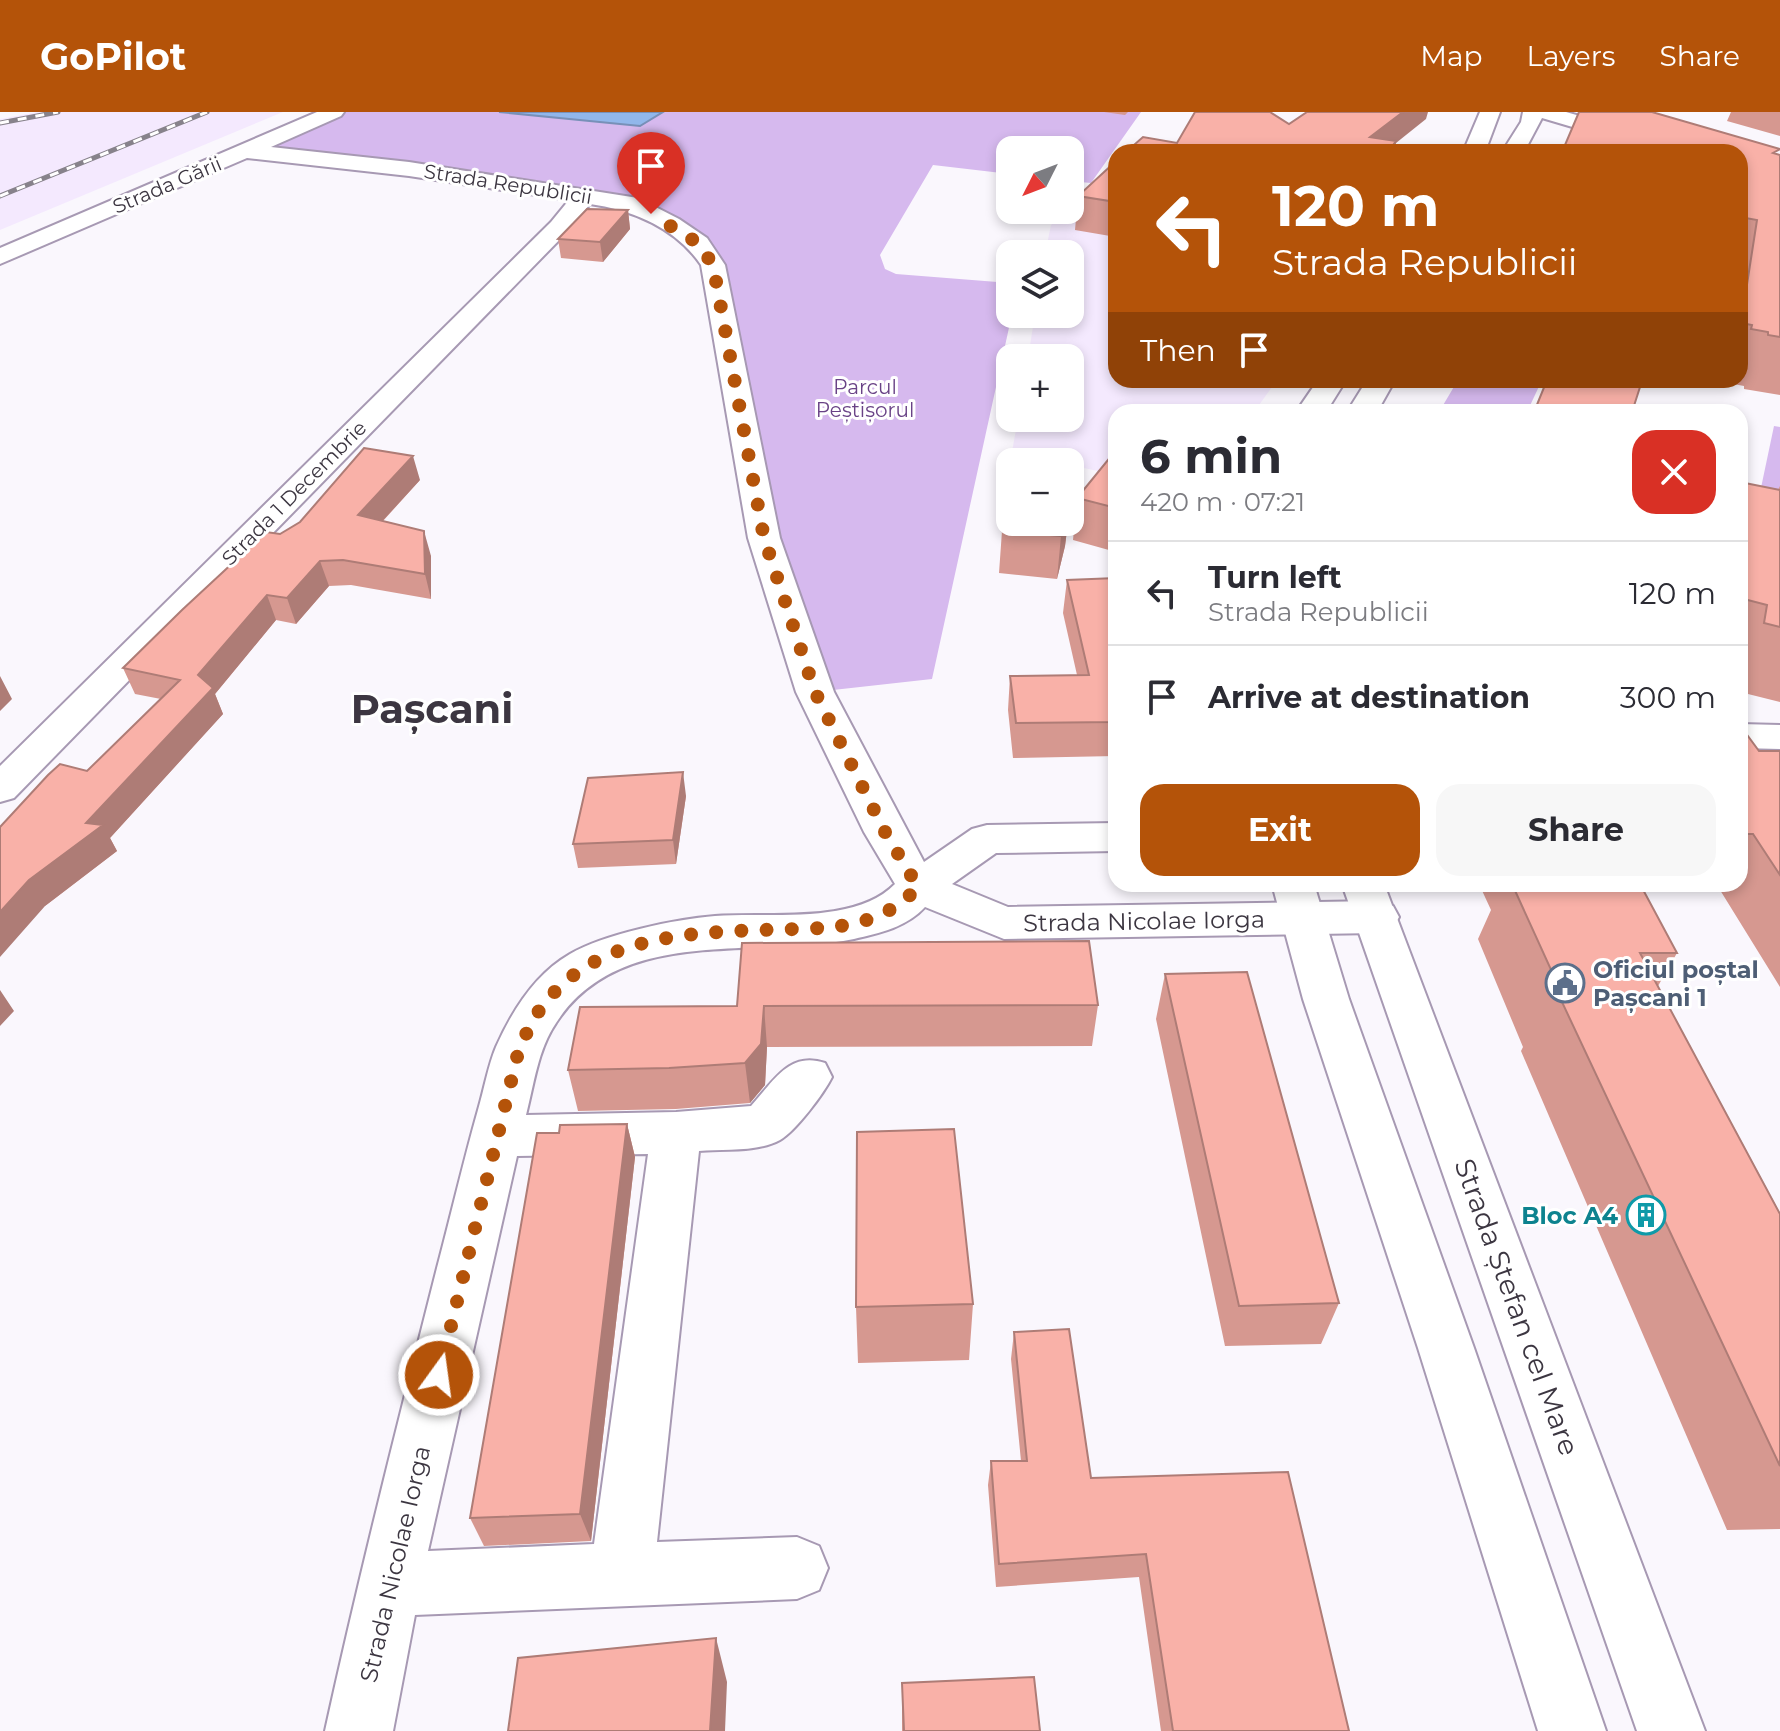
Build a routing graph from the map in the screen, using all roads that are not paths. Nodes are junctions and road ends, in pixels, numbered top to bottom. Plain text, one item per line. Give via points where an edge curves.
1 (334, 112) edge
2 (1490, 112) edge
3 (1533, 112) edge
4 (1544, 112) edge
5 (1477, 144) edge
6 (1518, 144) edge
7 (1653, 144) edge
8 (246, 151) junction
9 (585, 195) junction
10 (0, 257) edge
11 (1748, 736) edge
12 (1780, 737) edge
13 (0, 789) edge
14 (1108, 837) edge
15 (918, 887) junction
16 (1370, 900) edge
17 (1298, 901) edge
18 (808, 1077) dead end
19 (676, 1133) junction
20 (496, 1136) junction
21 (797, 1568) dead end
22 (622, 1573) junction
23 (389, 1584) junction
24 (359, 1731) edge
25 (1572, 1731) edge
26 (1671, 1731) edge

1 - 8 street, Strada Gării
2 - 5 street
3 - 6 street
4 - 7 street
8 - 9 street, Strada Republicii
8 - 10 street, Strada Gării
9 - 13 street, Strada 1 Decembrie
9 - 15 street, Strada Republicii via 630,203 671,224 698,243 713,265 764,538 815,692
11 - 12 street
14 - 15 street, Strada Nicolae Iorga via 987,839
15 - 17 street, Strada Nicolae Iorga via 1004,923
15 - 20 street, Strada Nicolae Iorga via 900,906 872,919 828,928 679,935 587,965 538,1011 519,1049
16 - 17 street, Strada Nicolae Iorga
16 - 26 street, Strada Ștefan cel Mare
17 - 25 street via 1326,999
18 - 19 street via 764,1125
19 - 20 street
19 - 22 street
20 - 23 street, Strada Nicolae Iorga
21 - 22 street
22 - 23 street
23 - 24 street, Strada Nicolae Iorga

